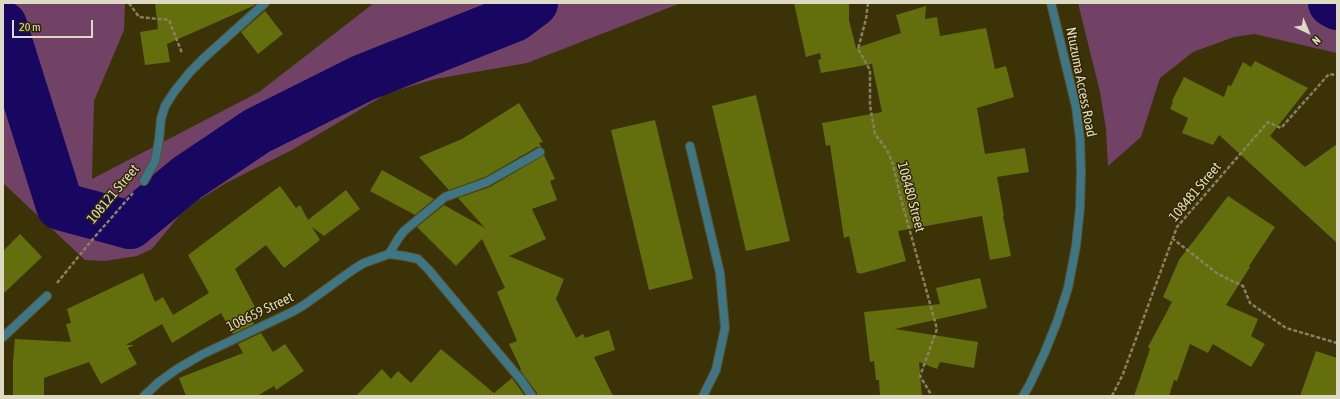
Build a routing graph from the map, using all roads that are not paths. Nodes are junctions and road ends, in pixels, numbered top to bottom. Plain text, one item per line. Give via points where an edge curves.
1 (266, 3) edge
2 (1051, 3) edge
3 (690, 146) dead end
4 (540, 152) dead end
5 (144, 181) road end
6 (389, 254) junction
7 (47, 296) road end
8 (3, 337) edge
9 (144, 396) edge
10 (532, 396) edge
11 (703, 396) edge
12 (1023, 396) edge

1 - 5 street, 108121 Street via 190,72 165,106 155,161
2 - 12 street, Ntuzuma Access Road via 1076,107 1082,171 1080,208 1076,246 1066,294 1044,354
3 - 11 street via 720,274 725,328 716,370
4 - 6 street via 487,182 445,197 404,231
6 - 9 street, 108659 Street via 364,263 292,312 177,369
6 - 10 street, 108659 Street via 418,260 428,268
7 - 8 street

